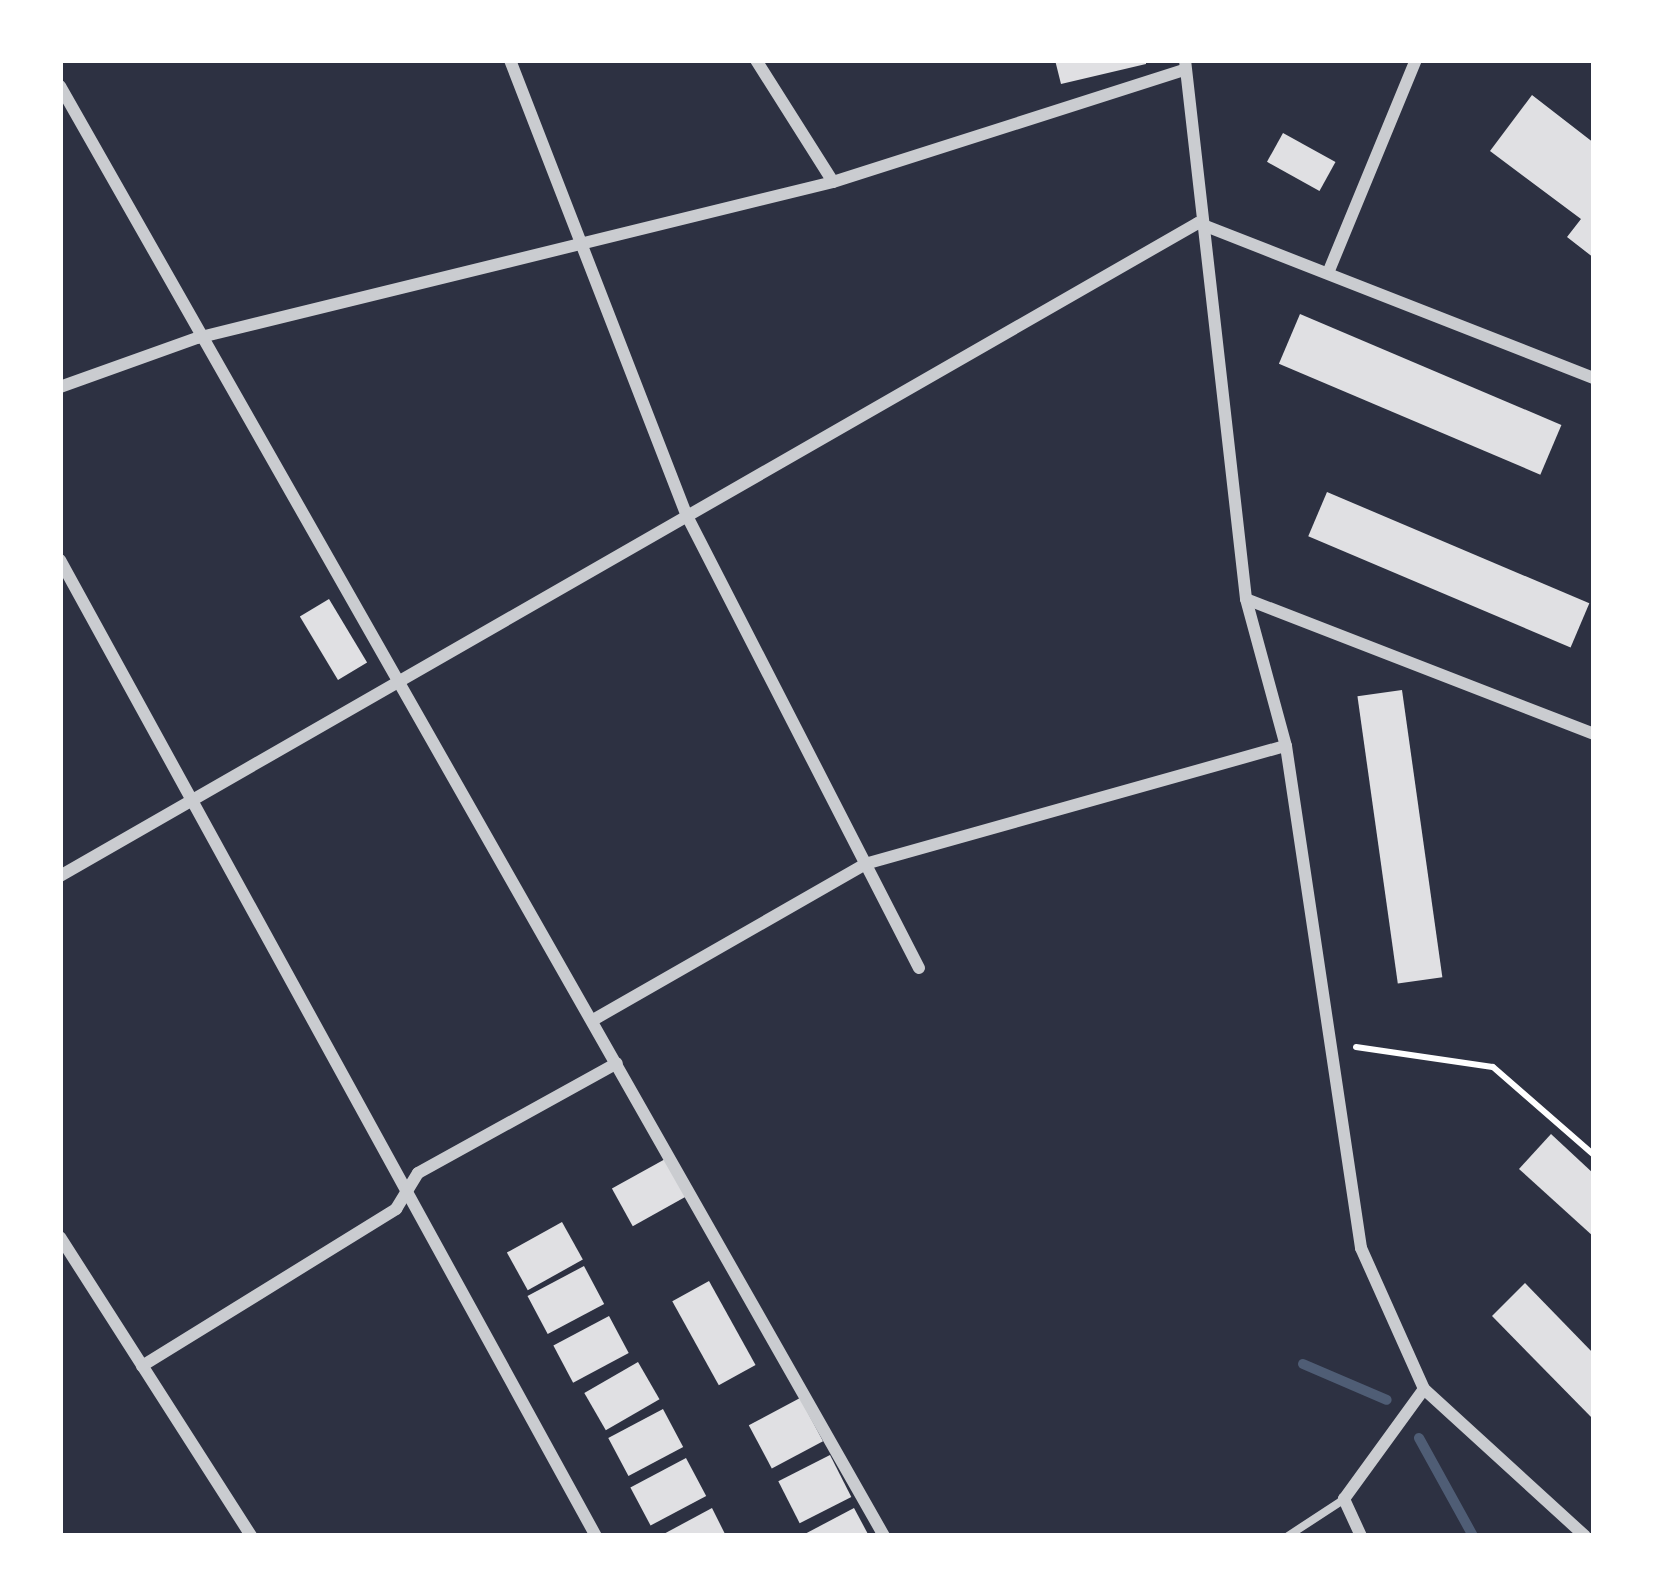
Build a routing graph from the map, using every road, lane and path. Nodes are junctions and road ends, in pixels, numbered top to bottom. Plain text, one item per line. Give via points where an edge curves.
1 (510, 60) edge
2 (756, 60) edge
3 (1416, 60) edge
4 (1185, 65) edge
5 (60, 86) edge
6 (833, 182) junction
7 (1198, 223) junction
8 (580, 243) junction
9 (1328, 274) junction
10 (196, 338) junction
11 (1594, 378) edge
12 (60, 387) edge
13 (687, 516) junction
14 (60, 560) edge
15 (1246, 599) junction
16 (396, 683) junction
17 (1594, 734) edge
18 (1286, 746) junction
19 (196, 798) junction
20 (865, 864) junction
21 (60, 876) edge
22 (919, 968) dead end
23 (593, 1020) junction
24 (1329, 1043) junction
25 (617, 1063) junction
26 (1594, 1155) edge
27 (407, 1190) junction
28 (60, 1237) edge
29 (142, 1366) junction
30 (1424, 1389) junction
31 (1344, 1499) junction
32 (251, 1536) edge
33 (596, 1536) edge
34 (884, 1536) edge
35 (1288, 1536) edge
36 (1361, 1536) edge
37 (1585, 1536) edge

1 - 8 street
2 - 6 street
3 - 9 street
4 - 6 street
4 - 7 street
5 - 10 street
6 - 8 street
7 - 9 street
7 - 13 street
7 - 15 street
8 - 10 street
8 - 13 street
9 - 11 street
10 - 12 street
10 - 16 street
13 - 16 street
13 - 20 street
14 - 19 street
15 - 17 street
15 - 18 street
16 - 19 street
16 - 23 street
18 - 20 street
18 - 24 street
19 - 21 street
19 - 27 street
20 - 22 street
20 - 23 street
23 - 25 street
24 - 26 path via 1493,1067
24 - 30 street via 1361,1248
25 - 27 street via 418,1173
25 - 34 street
27 - 29 street via 396,1209
27 - 33 street
28 - 29 street
29 - 32 street
30 - 31 street
30 - 37 street
31 - 35 lane
31 - 36 street

